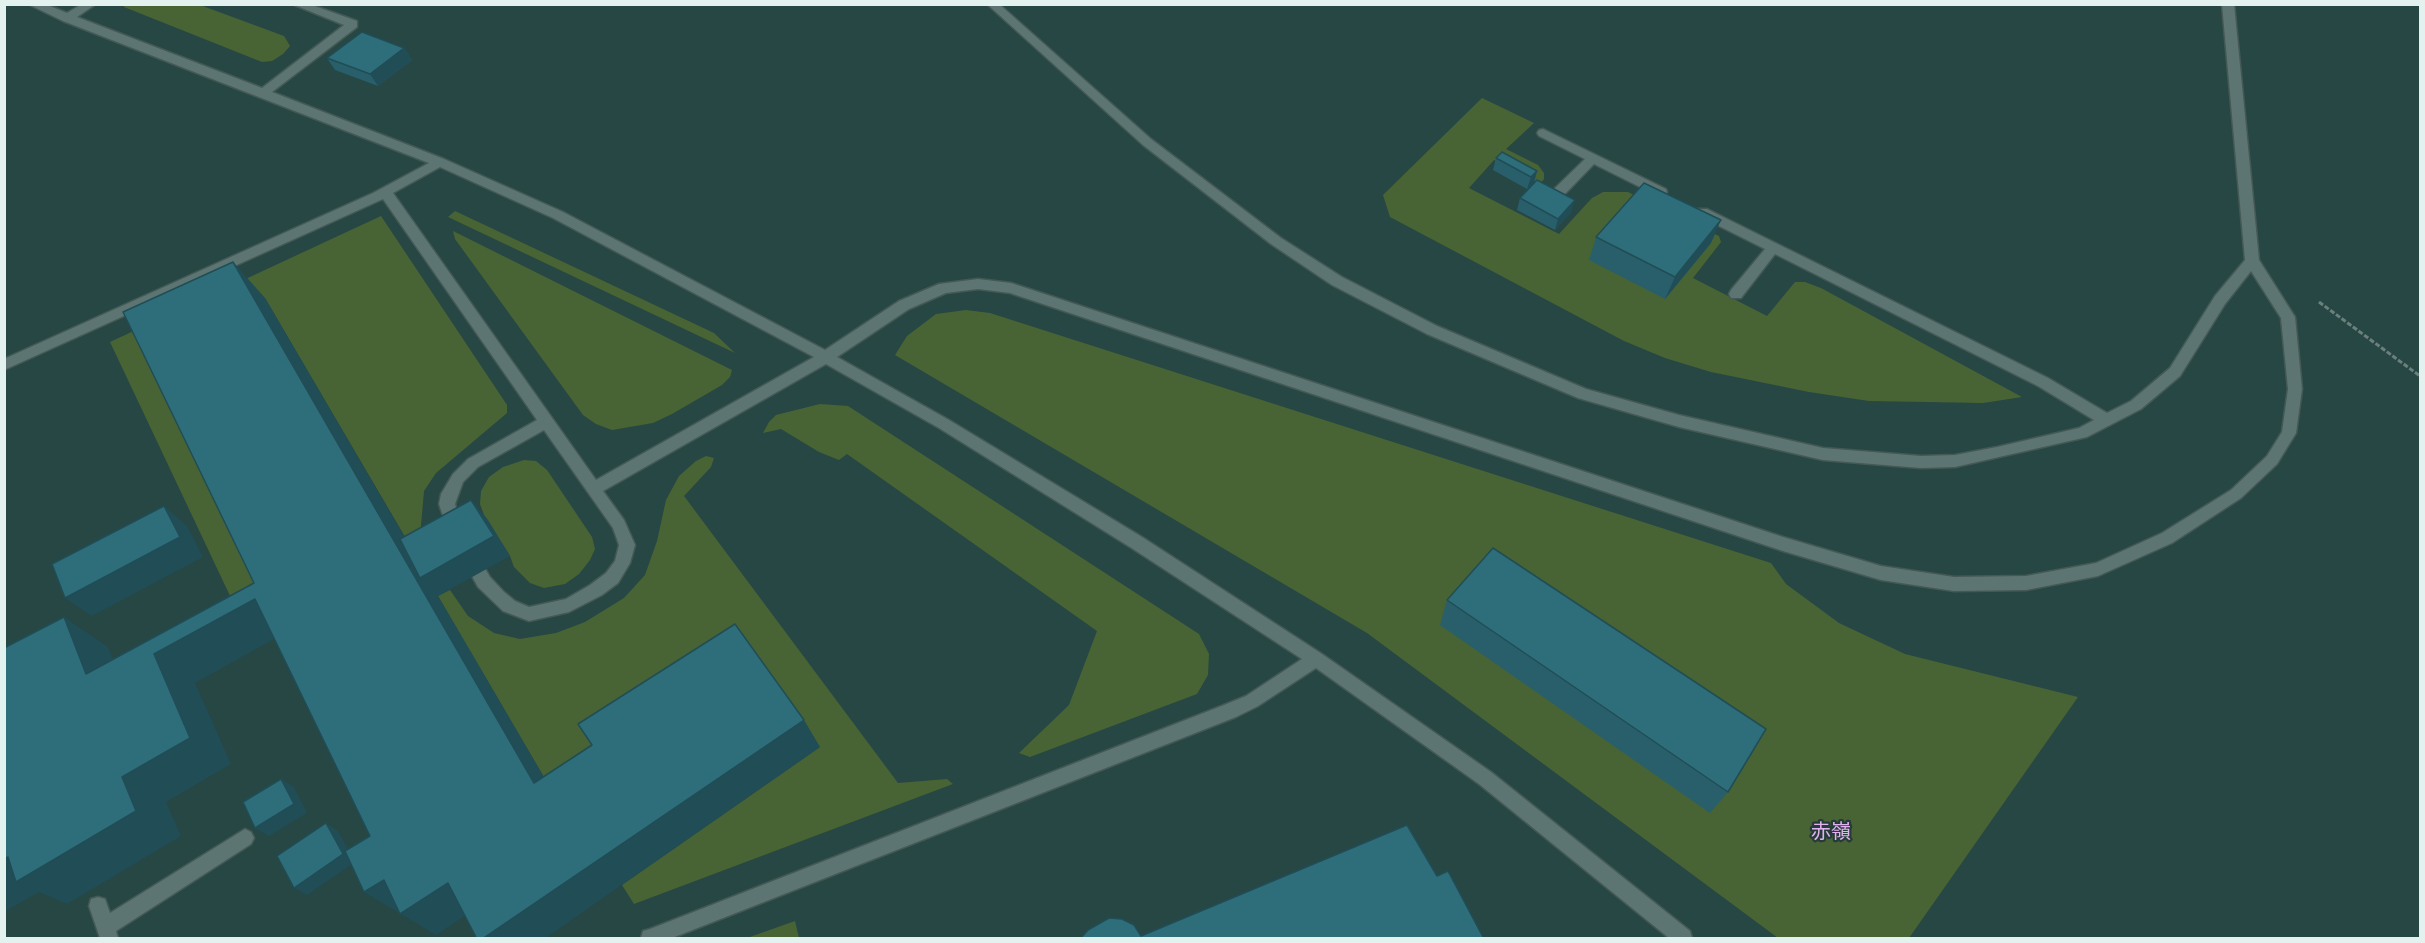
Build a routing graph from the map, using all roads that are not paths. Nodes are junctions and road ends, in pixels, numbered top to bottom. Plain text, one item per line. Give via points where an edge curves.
1 (33, 4) edge
2 (90, 4) edge
3 (297, 4) edge
4 (992, 4) edge
5 (2228, 4) edge
6 (68, 18) junction
7 (262, 94) junction
8 (1543, 133) dead end
9 (1593, 158) junction
10 (440, 162) junction
11 (385, 192) junction
12 (1557, 194) edge
13 (1672, 198) edge
14 (1692, 208) edge
15 (1773, 248) junction
16 (2252, 261) junction
17 (1736, 294) dead end
18 (826, 357) junction
19 (4, 365) edge
20 (2107, 421) junction
21 (545, 422) junction
22 (593, 489) junction
23 (1316, 659) junction
24 (245, 838) dead end
25 (98, 906) dead end
26 (107, 933) edge
27 (650, 939) edge
28 (1683, 939) edge

1 - 6 lane
2 - 6 lane
3 - 7 lane via 353,24
4 - 20 lane via 1147,142 1276,241 1337,281 1432,330 1583,393 1679,421 1823,454 1921,462 1997,453 2082,433
5 - 16 lane
6 - 7 lane
7 - 10 lane
8 - 9 lane
9 - 12 lane
9 - 13 lane
10 - 11 lane
10 - 18 lane via 558,215
11 - 19 lane
11 - 21 lane
14 - 15 lane
15 - 17 lane
15 - 20 lane via 2043,382
16 - 18 lane via 2288,317 2295,389 2289,433 2272,460 2236,494 2167,538 2098,569 2026,583 1954,585 1870,570 1011,288 978,284 944,288 904,304
16 - 20 lane via 2220,300 2175,372 2136,405
18 - 22 lane
18 - 23 lane via 1136,542
21 - 22 lane
21 - 22 lane via 473,463 458,478 447,504 454,530 484,582 509,606 529,614 569,605 612,578 627,545 619,525
23 - 27 lane via 1230,711
23 - 28 lane via 1485,778
24 - 26 lane
25 - 26 lane

